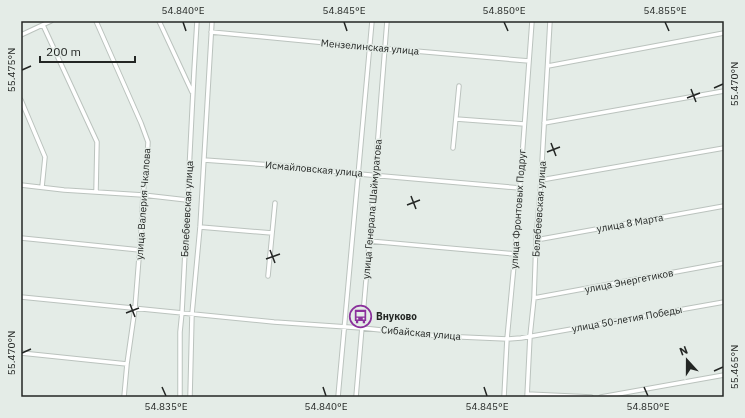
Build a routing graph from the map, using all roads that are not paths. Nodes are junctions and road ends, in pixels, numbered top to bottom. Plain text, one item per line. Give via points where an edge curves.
1 (51, 21) edge
2 (96, 21) edge
3 (160, 21) edge
4 (197, 21) edge
5 (212, 21) edge
6 (372, 21) edge
7 (387, 21) edge
8 (532, 21) edge
9 (550, 21) edge
10 (43, 25) junction
11 (212, 32) junction
12 (724, 33) edge
13 (21, 34) edge
14 (369, 48) junction
15 (384, 49) junction
16 (529, 61) junction
17 (548, 66) junction
18 (458, 86) dead end
19 (724, 91) edge
20 (192, 93) junction
21 (21, 100) edge
22 (456, 119) junction
23 (544, 123) junction
24 (524, 124) junction
25 (453, 148) dead end
26 (724, 148) edge
27 (204, 160) junction
28 (359, 174) junction
29 (375, 175) junction
30 (541, 180) junction
31 (21, 184) edge
32 (42, 188) junction
33 (520, 188) junction
34 (96, 192) junction
35 (143, 195) junction
36 (187, 200) junction
37 (275, 203) dead end
38 (724, 206) edge
39 (200, 227) junction
40 (272, 233) junction
41 (21, 238) edge
42 (536, 240) junction
43 (369, 241) junction
44 (140, 250) junction
45 (515, 254) junction
46 (724, 263) edge
47 (268, 276) dead end
48 (21, 297) edge
49 (534, 298) junction
50 (724, 302) edge
51 (135, 308) junction
52 (182, 312) junction
53 (192, 314) junction
54 (345, 328) junction
55 (362, 328) junction
56 (530, 336) junction
57 (507, 339) junction
58 (21, 353) edge
59 (127, 364) junction
60 (724, 375) edge
61 (527, 396) edge
62 (124, 397) edge
63 (180, 397) edge
64 (190, 397) edge
65 (338, 397) edge
66 (356, 397) edge
67 (504, 397) edge
68 (591, 397) edge
69 (600, 397) edge

1 - 10 street
2 - 35 street, улица Валерия Чкалова via 148,142
3 - 20 street
4 - 20 street, Белебеевская улица
5 - 11 street, Белебеевская улица
6 - 14 street
7 - 15 street, улица Генерала Шаймуратова
8 - 16 street, улица Фронтовых Подруг
9 - 17 street, Белебеевская улица
10 - 13 street
10 - 34 street via 97,142
11 - 14 street, Мензелинская улица
11 - 27 street, Белебеевская улица
12 - 17 street
14 - 15 street, Мензелинская улица
14 - 28 street
15 - 16 street, Мензелинская улица
15 - 29 street, улица Генерала Шаймуратова
16 - 24 street, улица Фронтовых Подруг
17 - 23 street, Белебеевская улица
18 - 22 street
19 - 23 street
20 - 36 street, Белебеевская улица
21 - 32 street via 45,158
22 - 24 street
22 - 25 street
23 - 30 street, Белебеевская улица
24 - 33 street, улица Фронтовых Подруг
26 - 30 street
27 - 28 street, Исмайловская улица
27 - 39 street, Белебеевская улица
28 - 29 street, Исмайловская улица
28 - 54 street
29 - 33 street, Исмайловская улица
29 - 43 street, улица Генерала Шаймуратова
30 - 42 street, Белебеевская улица
31 - 32 street
32 - 34 street
33 - 45 street, улица Фронтовых Подруг
34 - 35 street
35 - 36 street
35 - 44 street, улица Валерия Чкалова
36 - 52 street, Белебеевская улица
37 - 40 street
38 - 42 street, улица 8 Марта
39 - 40 street
39 - 53 street, Белебеевская улица
40 - 47 street
41 - 44 street
42 - 49 street, Белебеевская улица
43 - 45 street
43 - 55 street, улица Генерала Шаймуратова
44 - 51 street, улица Валерия Чкалова
45 - 57 street, улица Фронтовых Подруг
46 - 49 street, улица Энергетиков
48 - 51 street, Сибайская улица
49 - 56 street, Белебеевская улица
50 - 56 street, улица 50-летия Победы
51 - 52 street, Сибайская улица
51 - 59 street, улица Валерия Чкалова
52 - 53 street, Сибайская улица
52 - 63 street, Белебеевская улица
53 - 54 street, Сибайская улица
53 - 64 street, Белебеевская улица
54 - 55 street, Сибайская улица
54 - 65 street
55 - 57 street, Сибайская улица via 439,336
55 - 66 street, улица Генерала Шаймуратова
56 - 57 street, Сибайская улица
56 - 61 street, Белебеевская улица
57 - 67 street, улица Фронтовых Подруг
58 - 59 street
59 - 62 street, улица Валерия Чкалова
60 - 69 street
61 - 68 street

